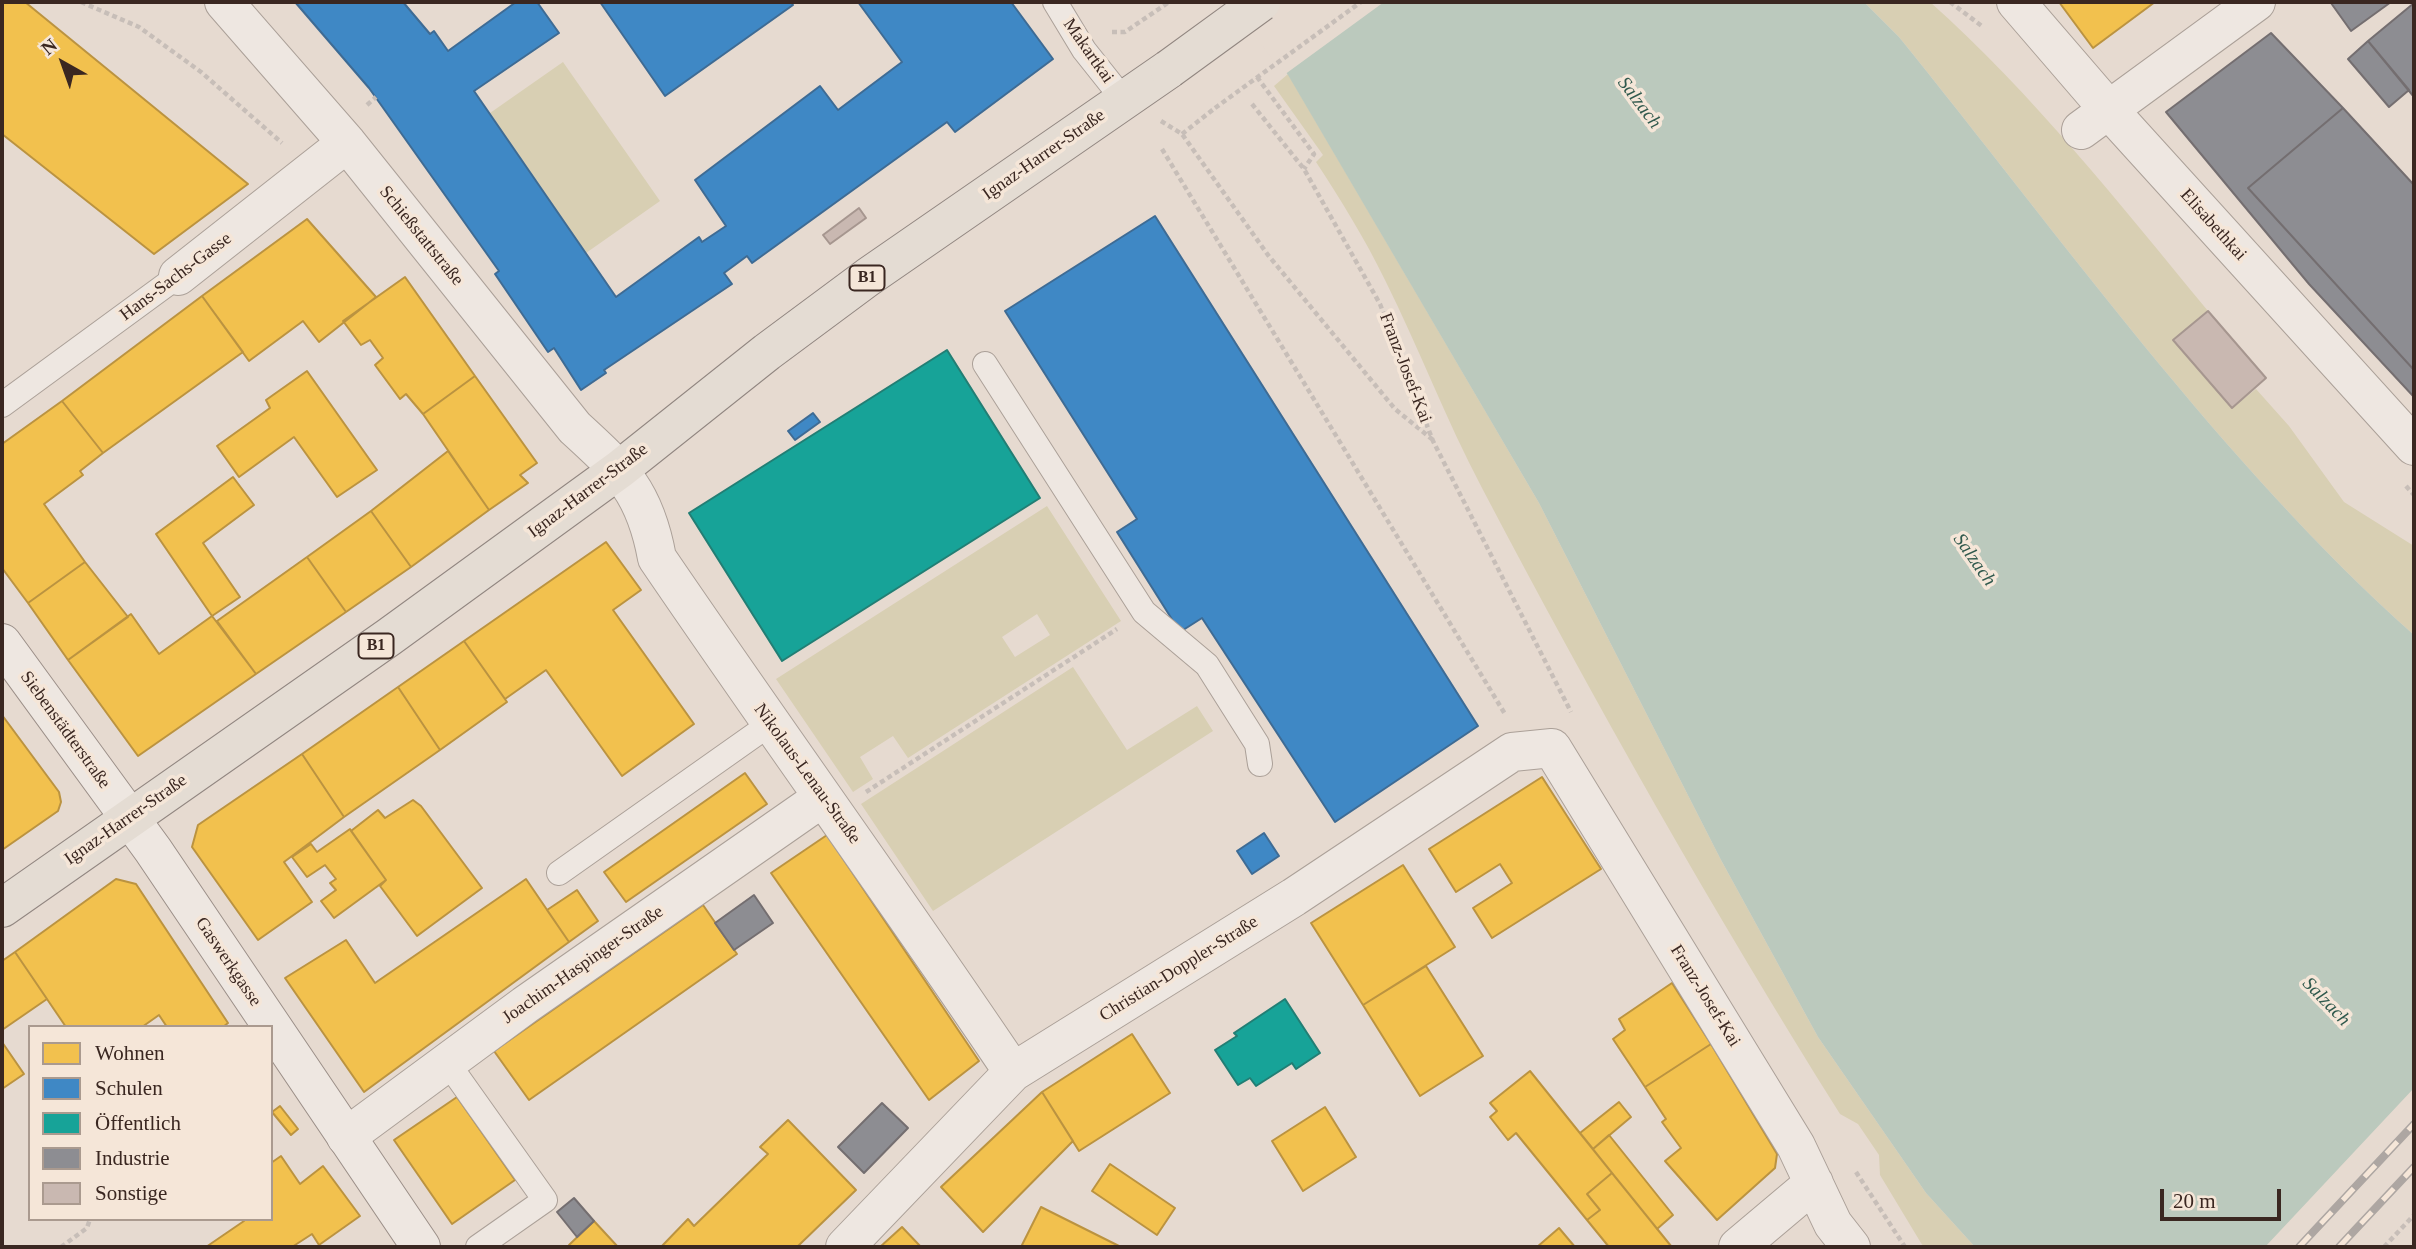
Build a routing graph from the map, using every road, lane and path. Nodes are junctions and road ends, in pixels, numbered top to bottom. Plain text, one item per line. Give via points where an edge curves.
1 (81, 2) edge
2 (224, 2) edge
3 (1055, 2) edge
4 (1168, 2) edge
5 (1261, 2) edge
6 (1361, 2) edge
7 (1951, 2) edge
8 (2016, 2) edge
9 (2256, 2) edge
10 (1110, 32) dead end
11 (1991, 33) dead end
12 (1258, 77) junction
13 (376, 97) dead end
14 (1123, 99) junction
15 (1252, 104) dead end
16 (363, 108) dead end
17 (2095, 120) junction
18 (347, 143) junction
19 (285, 146) dead end
20 (1162, 149) dead end
21 (1304, 169) junction
22 (177, 276) joint
23 (985, 364) dead end
24 (2, 405) edge
25 (2414, 446) edge
26 (620, 469) junction
27 (1144, 612) junction
28 (2, 643) edge
29 (1507, 718) dead end
30 (770, 724) junction
31 (1552, 748) joint
32 (1261, 764) dead end
33 (839, 798) junction
34 (129, 817) junction
35 (559, 873) dead end
36 (2, 908) edge
37 (270, 1025) edge
38 (273, 1029) edge
39 (447, 1062) junction
40 (1013, 1072) junction
41 (346, 1137) junction
42 (1814, 1183) junction
43 (1872, 1195) dead end
44 (2414, 1215) edge
45 (89, 1221) edge
46 (61, 1247) edge
47 (421, 1247) edge
48 (478, 1247) edge
49 (845, 1247) edge
50 (1738, 1247) edge
51 (1851, 1247) edge
52 (1905, 1247) edge
53 (2384, 1247) edge

1 - 19 path via 139,27 201,72
2 - 18 street, Schießstattstraße
3 - 14 lane, Makartkai via 1084,50
4 - 10 path via 1125,32
5 - 14 main road, Ignaz-Harrer-Straße / B1, bridge
6 - 12 path, bridge
7 - 11 path
8 - 17 street, Elisabethkai
9 - 17 street
12 - 21 path via 1314,154
12 - 21 path, Franz-Josef-Kai, bridge via 1182,134 1268,255 1395,409 1433,440 1380,304
13 - 16 path
14 - 26 main road, Ignaz-Harrer-Straße / B1 via 857,285
15 - 21 path, Franz-Josef-Kai
17 - 25 street, Elisabethkai
18 - 22 street, Hans-Sachs-Gasse
18 - 26 street, Schießstattstraße via 575,428
20 - 29 path
22 - 24 lane, Hans-Sachs-Gasse
23 - 27 lane
26 - 30 street, Nikolaus-Lenau-Straße via 648,516 657,558
26 - 34 main road, Ignaz-Harrer-Straße / B1
27 - 32 lane via 1207,665 1257,744
27 - 33 path
28 - 34 street, Siebenstädterstraße
30 - 33 street, Nikolaus-Lenau-Straße
30 - 35 lane
31 - 40 street, Christian-Doppler-Straße via 1512,752 1294,897
31 - 42 street, Franz-Josef-Kai via 1796,1146
33 - 39 street, Joachim-Haspinger-Straße
33 - 40 street, Nikolaus-Lenau-Straße via 886,885
34 - 36 main road, Ignaz-Harrer-Straße / B1
34 - 37 street, Gaswerkgasse
38 - 41 street, Gaswerkgasse
39 - 41 street, Joachim-Haspinger-Straße
39 - 48 lane via 545,1200
40 - 49 street, Christian-Doppler-Straße
41 - 47 street, Gaswerkgasse
42 - 50 street
42 - 51 street, Franz-Josef-Kai via 1833,1224
43 - 52 path
44 - 53 path
45 - 46 path via 87,1228

